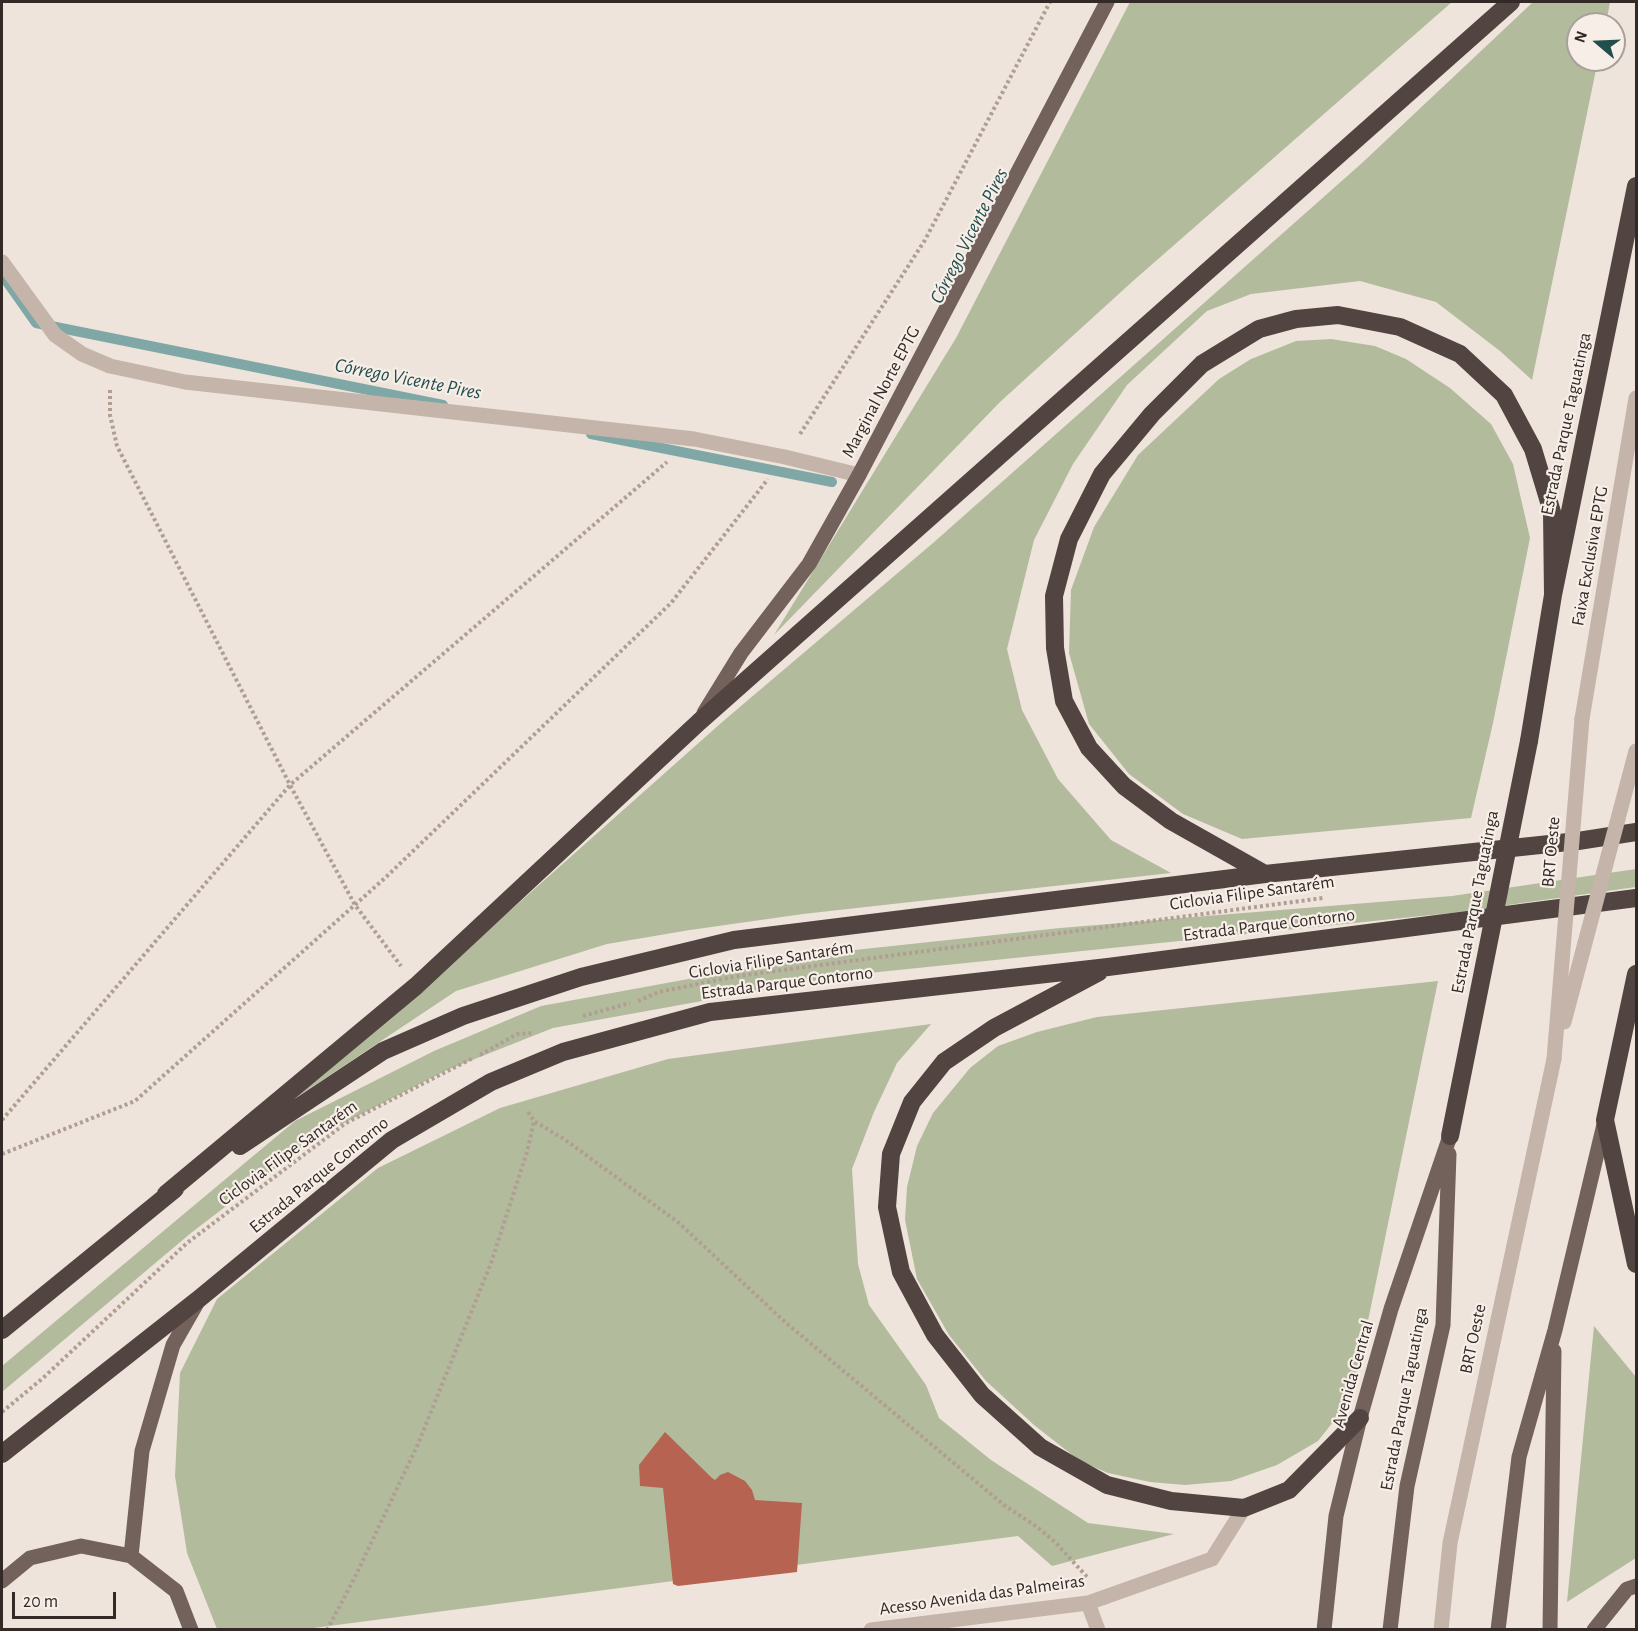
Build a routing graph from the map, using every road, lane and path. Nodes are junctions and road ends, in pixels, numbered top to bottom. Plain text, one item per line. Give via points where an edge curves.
1 (1050, 2) edge
2 (1107, 2) edge
3 (1511, 2) edge
4 (1636, 186) edge
5 (2, 262) edge
6 (111, 366) junction
7 (1636, 398) edge
8 (694, 440) junction
9 (785, 457) junction
10 (859, 475) junction
11 (1553, 595) junction
12 (1581, 719) joint
13 (699, 722) junction
14 (1636, 751) edge
15 (290, 785) junction
16 (1636, 832) edge
17 (1265, 874) junction
18 (1328, 897) dead end
19 (1636, 898) edge
20 (355, 905) junction
21 (1108, 967) junction
22 (1636, 974) edge
23 (416, 986) junction
24 (574, 1019) dead end
25 (543, 1029) dead end
26 (1554, 1059) junction
27 (528, 1112) dead end
28 (2, 1120) edge
29 (1605, 1120) junction
30 (534, 1121) junction
31 (1450, 1136) junction
32 (2, 1154) edge
33 (166, 1194) junction
34 (1636, 1264) edge
35 (200, 1298) junction
36 (2, 1330) edge
37 (1555, 1330) junction
38 (2, 1413) edge
39 (1360, 1418) junction
40 (2, 1454) edge
41 (1244, 1508) junction
42 (131, 1556) junction
43 (2, 1581) edge
44 (1636, 1586) edge
45 (1104, 1597) junction
46 (1088, 1603) junction
47 (191, 1629) edge
48 (327, 1629) edge
49 (871, 1629) edge
50 (1098, 1629) edge
51 (1324, 1629) edge
52 (1390, 1629) edge
53 (1441, 1629) edge
54 (1498, 1629) edge
55 (1550, 1629) edge
56 (1594, 1629) edge

1 - 9 path via 925,240
2 - 10 main road, Marginal Norte EPTG
3 - 13 highway
4 - 11 highway, Estrada Parque Taguatinga
5 - 6 street via 55,335 82,354
6 - 8 street via 185,382
6 - 15 path via 111,415 117,446
7 - 12 street, Faixa Exclusiva EPTG
8 - 9 street
8 - 15 path
9 - 10 street
9 - 20 path via 671,603
10 - 13 main road, Marginal Norte EPTG via 809,564 741,653
11 - 17 highway via 1552,512 1533,449 1504,395 1460,354 1400,327 1338,315 1296,319 1259,329 1202,364 1152,414 1102,474 1069,539 1054,596 1054,648 1064,701 1089,748 1124,786 1171,821
11 - 31 highway, Estrada Parque Taguatinga, bridge via 1529,741
12 - 26 street, BRT Oeste, bridge
13 - 23 highway
14 - 26 street, BRT Oeste, bridge
15 - 20 path
15 - 28 path
16 - 17 highway
17 - 33 highway via 734,940 581,977 463,1016 383,1051
18 - 24 path, Ciclovia Filipe Santarém via 738,976 659,992
19 - 21 highway, Estrada Parque Contorno
20 - 23 path
20 - 32 path via 135,1101
21 - 35 highway, Estrada Parque Contorno via 710,1012 563,1052 490,1082 392,1140
21 - 41 highway via 994,1028 944,1062 912,1102 891,1154 887,1207 901,1272 935,1335 982,1395 1040,1447 1107,1485 1172,1501
22 - 29 highway
23 - 33 highway
25 - 38 path, Ciclovia Filipe Santarém via 517,1034 346,1123 187,1243
26 - 53 street, BRT Oeste via 1450,1543
27 - 30 path
29 - 34 highway
29 - 37 main road
30 - 45 path via 679,1223 785,1322 1004,1505 1055,1542
30 - 48 path via 491,1263 427,1423
31 - 39 main road, Avenida Central via 1391,1309
31 - 52 main road, Estrada Parque Taguatinga via 1443,1325 1407,1486
33 - 36 highway
35 - 40 highway, Estrada Parque Contorno
35 - 42 main road via 173,1345 142,1451
37 - 54 main road via 1519,1457
37 - 55 main road
39 - 41 highway via 1289,1490
39 - 51 main road, Avenida Central via 1336,1516
41 - 45 street, Acesso Avenida das Palmeiras via 1212,1559
42 - 43 main road via 81,1546 30,1558
42 - 47 main road via 176,1591
44 - 56 main road via 1628,1589
45 - 46 street, Acesso Avenida das Palmeiras
46 - 49 street, Acesso Avenida das Palmeiras
46 - 50 street

